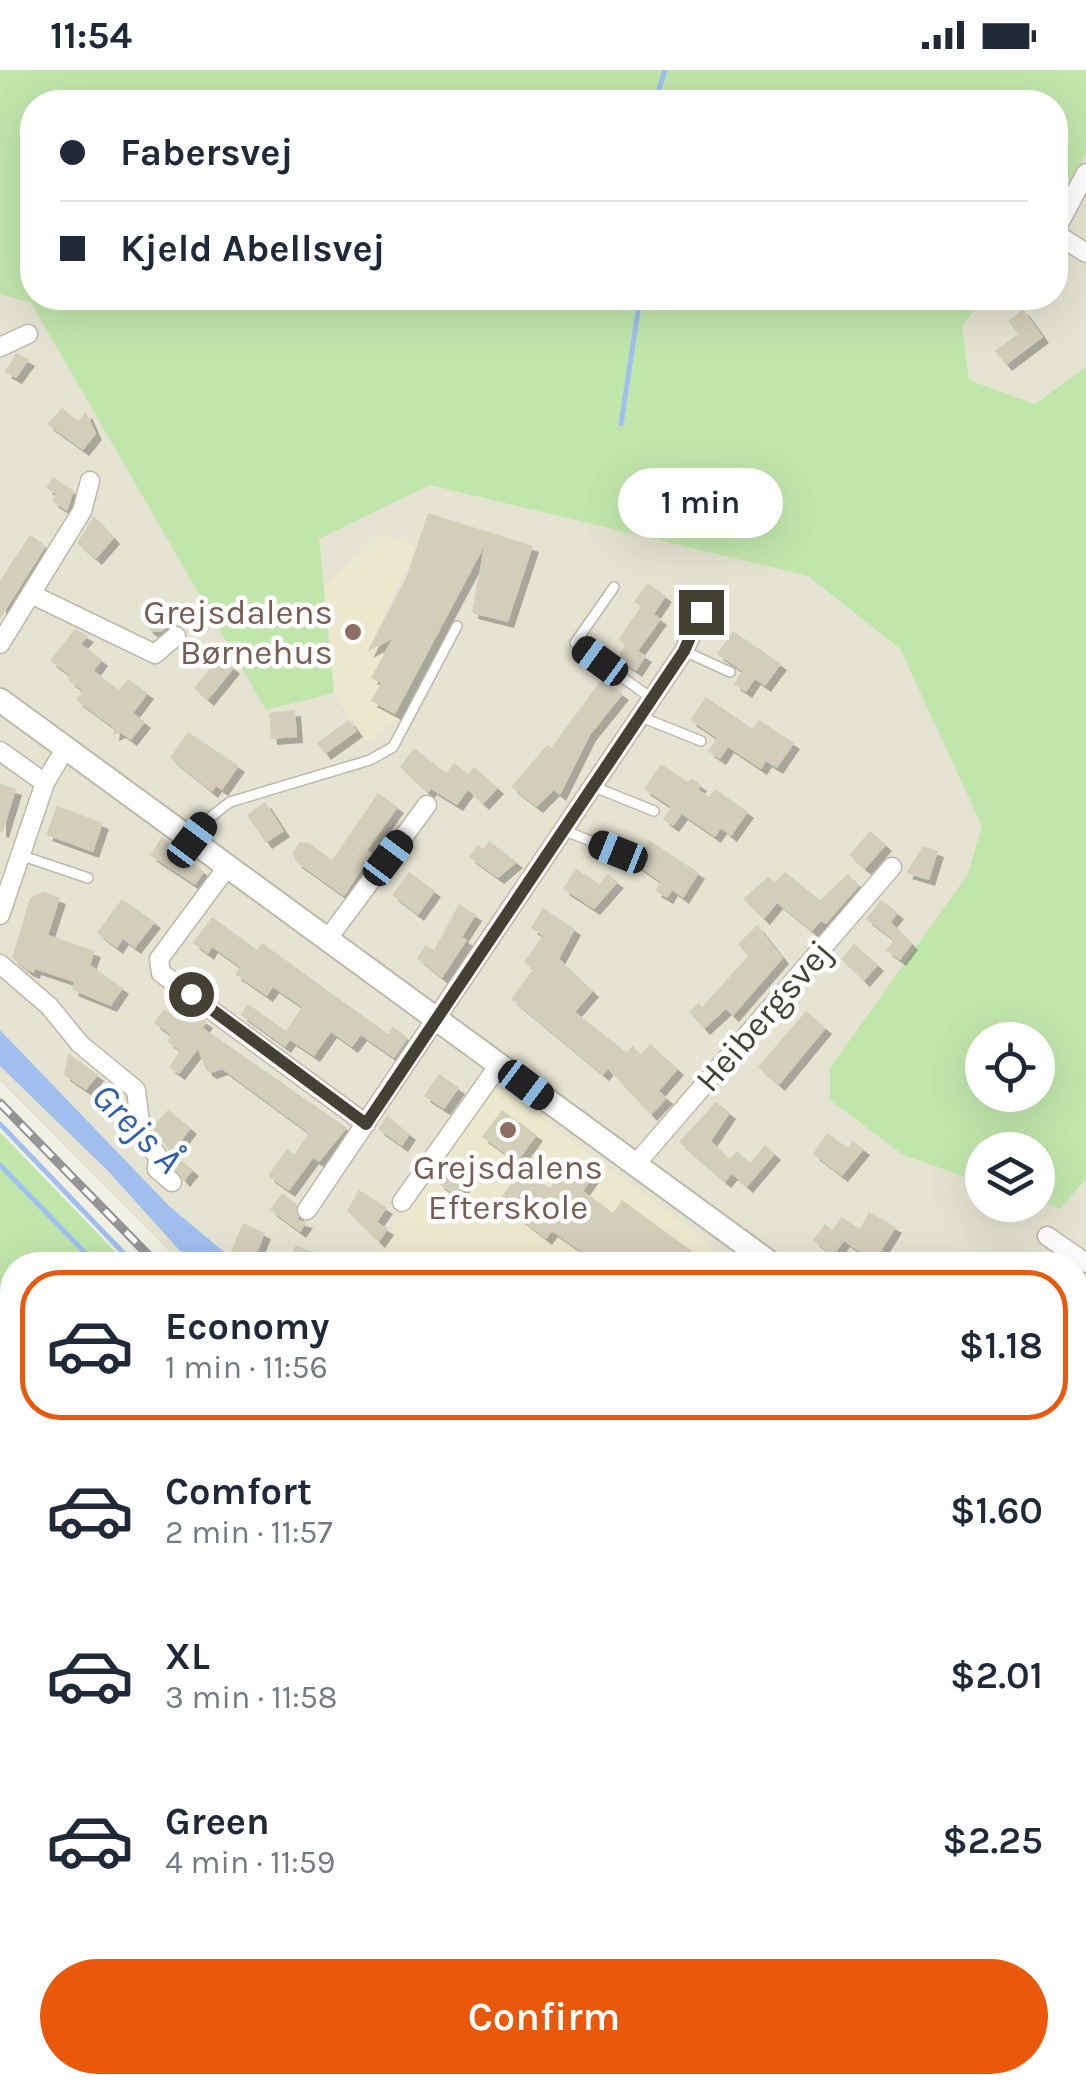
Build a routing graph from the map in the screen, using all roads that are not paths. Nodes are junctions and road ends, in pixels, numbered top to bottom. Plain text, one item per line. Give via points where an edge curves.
1 (1086, 173) edge
2 (1068, 207) edge
3 (28, 334) dead end
4 (0, 348) edge
5 (90, 481) dead end
6 (614, 587) dead end
7 (33, 596) junction
8 (701, 612) dead end
9 (457, 626) dead end
10 (176, 636) dead end
11 (0, 644) edge
12 (684, 651) junction
13 (730, 672) dead end
14 (650, 698) junction
15 (0, 700) edge
16 (638, 716) junction
17 (700, 741) dead end
18 (66, 747) junction
19 (0, 751) edge
20 (45, 783) junction
21 (592, 786) junction
22 (428, 805) dead end
23 (654, 811) dead end
24 (564, 830) junction
25 (192, 840) junction
26 (618, 852) dead end
27 (20, 855) junction
28 (228, 866) junction
29 (892, 867) dead end
30 (88, 878) dead end
31 (0, 914) edge
32 (329, 937) junction
33 (0, 964) edge
34 (438, 1020) junction
35 (499, 1065) junction
36 (366, 1124) junction
37 (635, 1165) junction
38 (172, 1182) dead end
39 (402, 1202) dead end
40 (307, 1210) dead end
41 (1047, 1236) dead end
42 (756, 1252) edge
43 (1070, 1252) edge

1 - 2 street
3 - 4 street
5 - 7 street via 82,511
6 - 14 lane via 575,643
7 - 10 street via 155,654
7 - 11 street
8 - 12 street
9 - 25 lane via 392,746 370,760 230,802
12 - 13 lane
12 - 14 street
14 - 16 street
15 - 18 street
16 - 17 lane
16 - 21 street
18 - 20 street
18 - 25 street
19 - 20 street
20 - 27 street
21 - 23 lane
21 - 24 street
22 - 32 street
24 - 26 lane
24 - 34 street
25 - 28 street
27 - 30 lane
27 - 31 street
28 - 32 street
28 - 36 street via 158,959 162,972
29 - 37 street, Heibergsvej
32 - 34 street
33 - 38 street via 136,1090 142,1139
34 - 35 street
34 - 36 street
35 - 37 street
35 - 39 street
36 - 40 street
37 - 42 street
41 - 43 street

